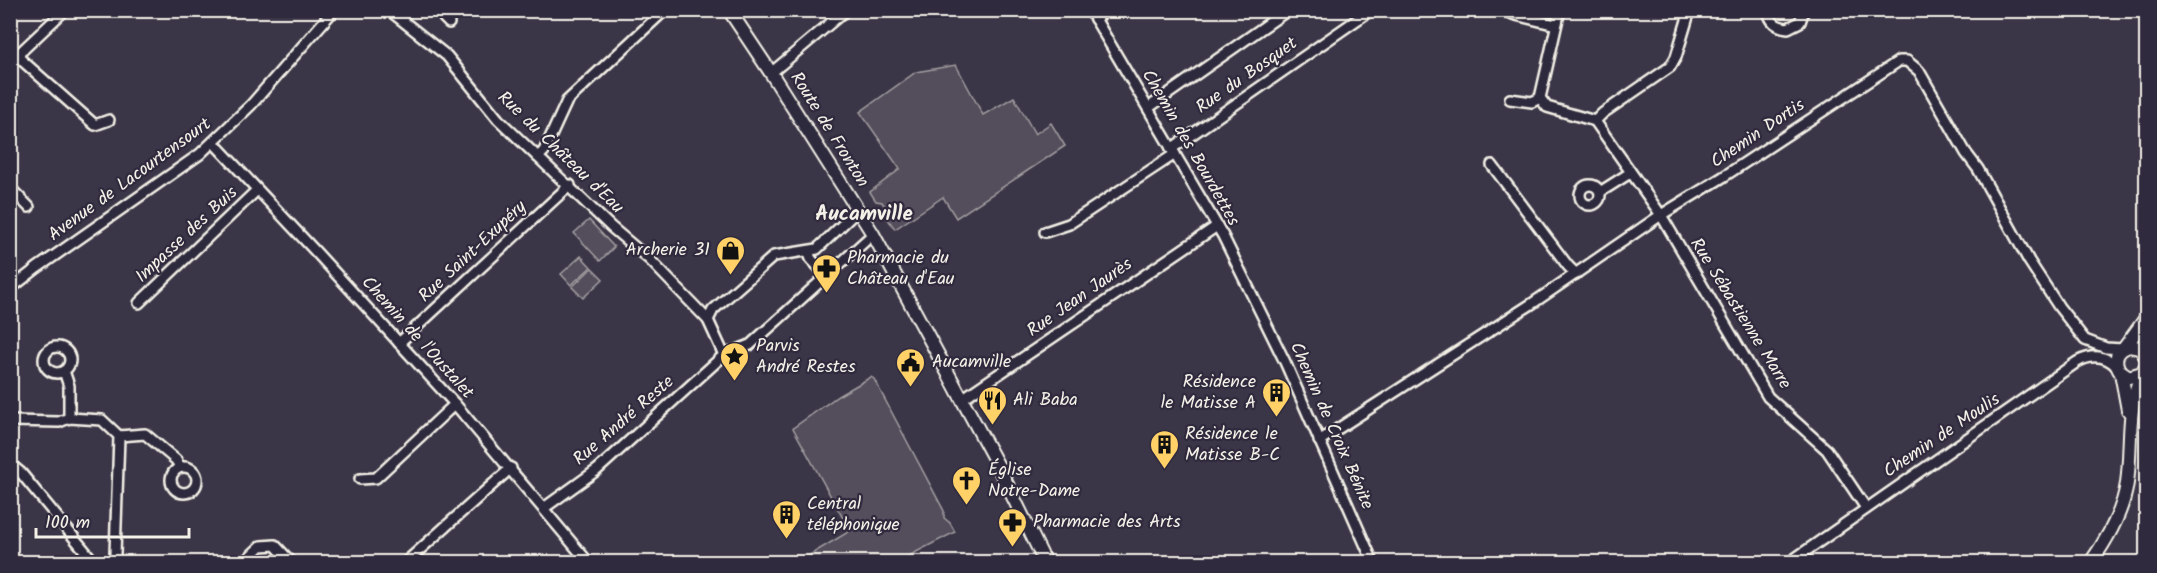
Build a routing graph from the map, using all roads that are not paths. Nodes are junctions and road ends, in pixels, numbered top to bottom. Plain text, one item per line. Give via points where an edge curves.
1 (65, 10) edge
2 (334, 10) edge
3 (389, 10) edge
4 (450, 10) edge
5 (665, 10) edge
6 (729, 10) edge
7 (846, 10) edge
8 (1107, 10) edge
9 (1288, 10) edge
10 (1371, 10) edge
11 (1496, 10) edge
12 (1560, 10) edge
13 (1690, 10) edge
14 (1767, 10) edge
15 (1804, 10) edge
16 (1093, 15) edge
17 (449, 23) dead end
18 (1556, 26) junction
19 (14, 59) edge
20 (771, 73) junction
21 (1540, 98) junction
22 (1510, 99) dead end
23 (1148, 108) junction
24 (109, 120) dead end
25 (1594, 121) junction
26 (213, 142) junction
27 (1173, 151) junction
28 (538, 157) junction
29 (1492, 165) dead end
30 (1630, 172) junction
31 (570, 185) junction
32 (10, 188) edge
33 (257, 190) junction
34 (1600, 192) dead end
35 (28, 207) dead end
36 (858, 210) junction
37 (1661, 214) junction
38 (1217, 226) junction
39 (1045, 232) dead end
40 (873, 234) junction
41 (808, 251) junction
42 (1576, 274) junction
43 (827, 276) junction
44 (10, 289) edge
45 (139, 303) dead end
46 (1256, 304) joint
47 (2146, 318) edge
48 (708, 320) junction
49 (2146, 331) edge
50 (399, 342) junction
51 (2123, 348) junction
52 (2145, 354) edge
53 (724, 355) junction
54 (2119, 370) junction
55 (2144, 370) edge
56 (64, 371) dead end
57 (962, 399) junction
58 (455, 404) junction
59 (69, 418) junction
60 (2130, 420) junction
61 (10, 421) edge
62 (119, 436) junction
63 (1319, 441) junction
64 (10, 464) edge
65 (180, 467) dead end
66 (511, 468) junction
67 (360, 479) dead end
68 (544, 508) junction
69 (1866, 508) junction
70 (94, 562) edge
71 (113, 562) edge
72 (244, 562) edge
73 (291, 562) edge
74 (406, 562) edge
75 (588, 562) edge
76 (1046, 562) edge
77 (1373, 562) edge
78 (1790, 562) edge
79 (2091, 562) edge

1 - 19 street
2 - 26 street, Avenue de Lacourtensourt via 251,105
3 - 28 street, Rue du Château d'Eau via 447,56 486,106
4 - 17 street via 444,18
5 - 28 street via 567,101
6 - 20 main road, Route de Fronton
7 - 20 street
8 - 16 street
9 - 23 street
10 - 27 street, Rue du Bosquet
11 - 18 street
12 - 18 street
13 - 25 street via 1670,67
14 - 15 street via 1774,24 1788,28 1800,22
16 - 23 street, Chemin des Bourdettes
18 - 21 street
19 - 24 street via 95,125
20 - 36 main road, Route de Fronton
21 - 22 street via 1532,102
21 - 25 street via 1548,107
23 - 27 street, Chemin des Bourdettes
25 - 30 street, Rue Sébastienne Marre
26 - 33 street, Chemin de l'Oustalet
26 - 44 street, Avenue de Lacourtensourt
27 - 38 street, Chemin des Bourdettes
27 - 39 street, Rue du Bosquet via 1069,224
28 - 31 street, Rue du Château d'Eau
29 - 42 street
30 - 34 street
30 - 37 street, Rue Sébastienne Marre
31 - 48 street, Rue du Château d'Eau
31 - 50 street, Rue Saint-Exupéry
32 - 35 street
33 - 45 street, Impasse des Buis
33 - 50 street, Chemin de l'Oustalet
36 - 40 main road, Route de Fronton
36 - 41 street via 817,249
37 - 42 street, Chemin Dortis
37 - 51 street, Chemin Dortis via 1899,61 1907,61 1919,71 2029,261 2074,328 2085,340 2106,348
37 - 69 street, Rue Sébastienne Marre via 1768,397 1827,450
38 - 46 street, Chemin des Bourdettes
38 - 57 street, Rue Jean Jaurès
40 - 43 street, Rue André Reste
40 - 57 main road, Route de Fronton
41 - 43 street
41 - 48 street via 774,256 713,310
42 - 63 street, Chemin Dortis
43 - 53 street, Rue André Reste via 750,345
46 - 63 street, Chemin de Croix Bénite
47 - 51 main road
48 - 53 street, Rue du Château d'Eau
49 - 52 main road
50 - 58 street, Chemin de l'Oustalet
51 - 52 main road via 2133,346
51 - 54 main road via 2116,357
53 - 68 street, Rue André Reste via 597,470
54 - 55 main road via 2129,377
54 - 60 main road
54 - 69 street, Chemin de Moulis via 2104,357 2084,359
55 - 60 main road via 2135,390
56 - 59 street via 69,386
57 - 76 main road, Route de Fronton
58 - 66 street, Chemin de l'Oustalet
58 - 67 street via 375,478
59 - 61 street via 59,422
59 - 62 street via 102,420
60 - 79 main road via 2127,485 2122,504
62 - 65 street via 145,434
62 - 71 street
63 - 77 street, Chemin de Croix Bénite
64 - 70 street
66 - 68 street, Chemin de l'Oustalet
66 - 74 street
68 - 75 street, Chemin de l'Oustalet
69 - 78 street, Chemin de Moulis
72 - 73 street via 261,546 275,545

